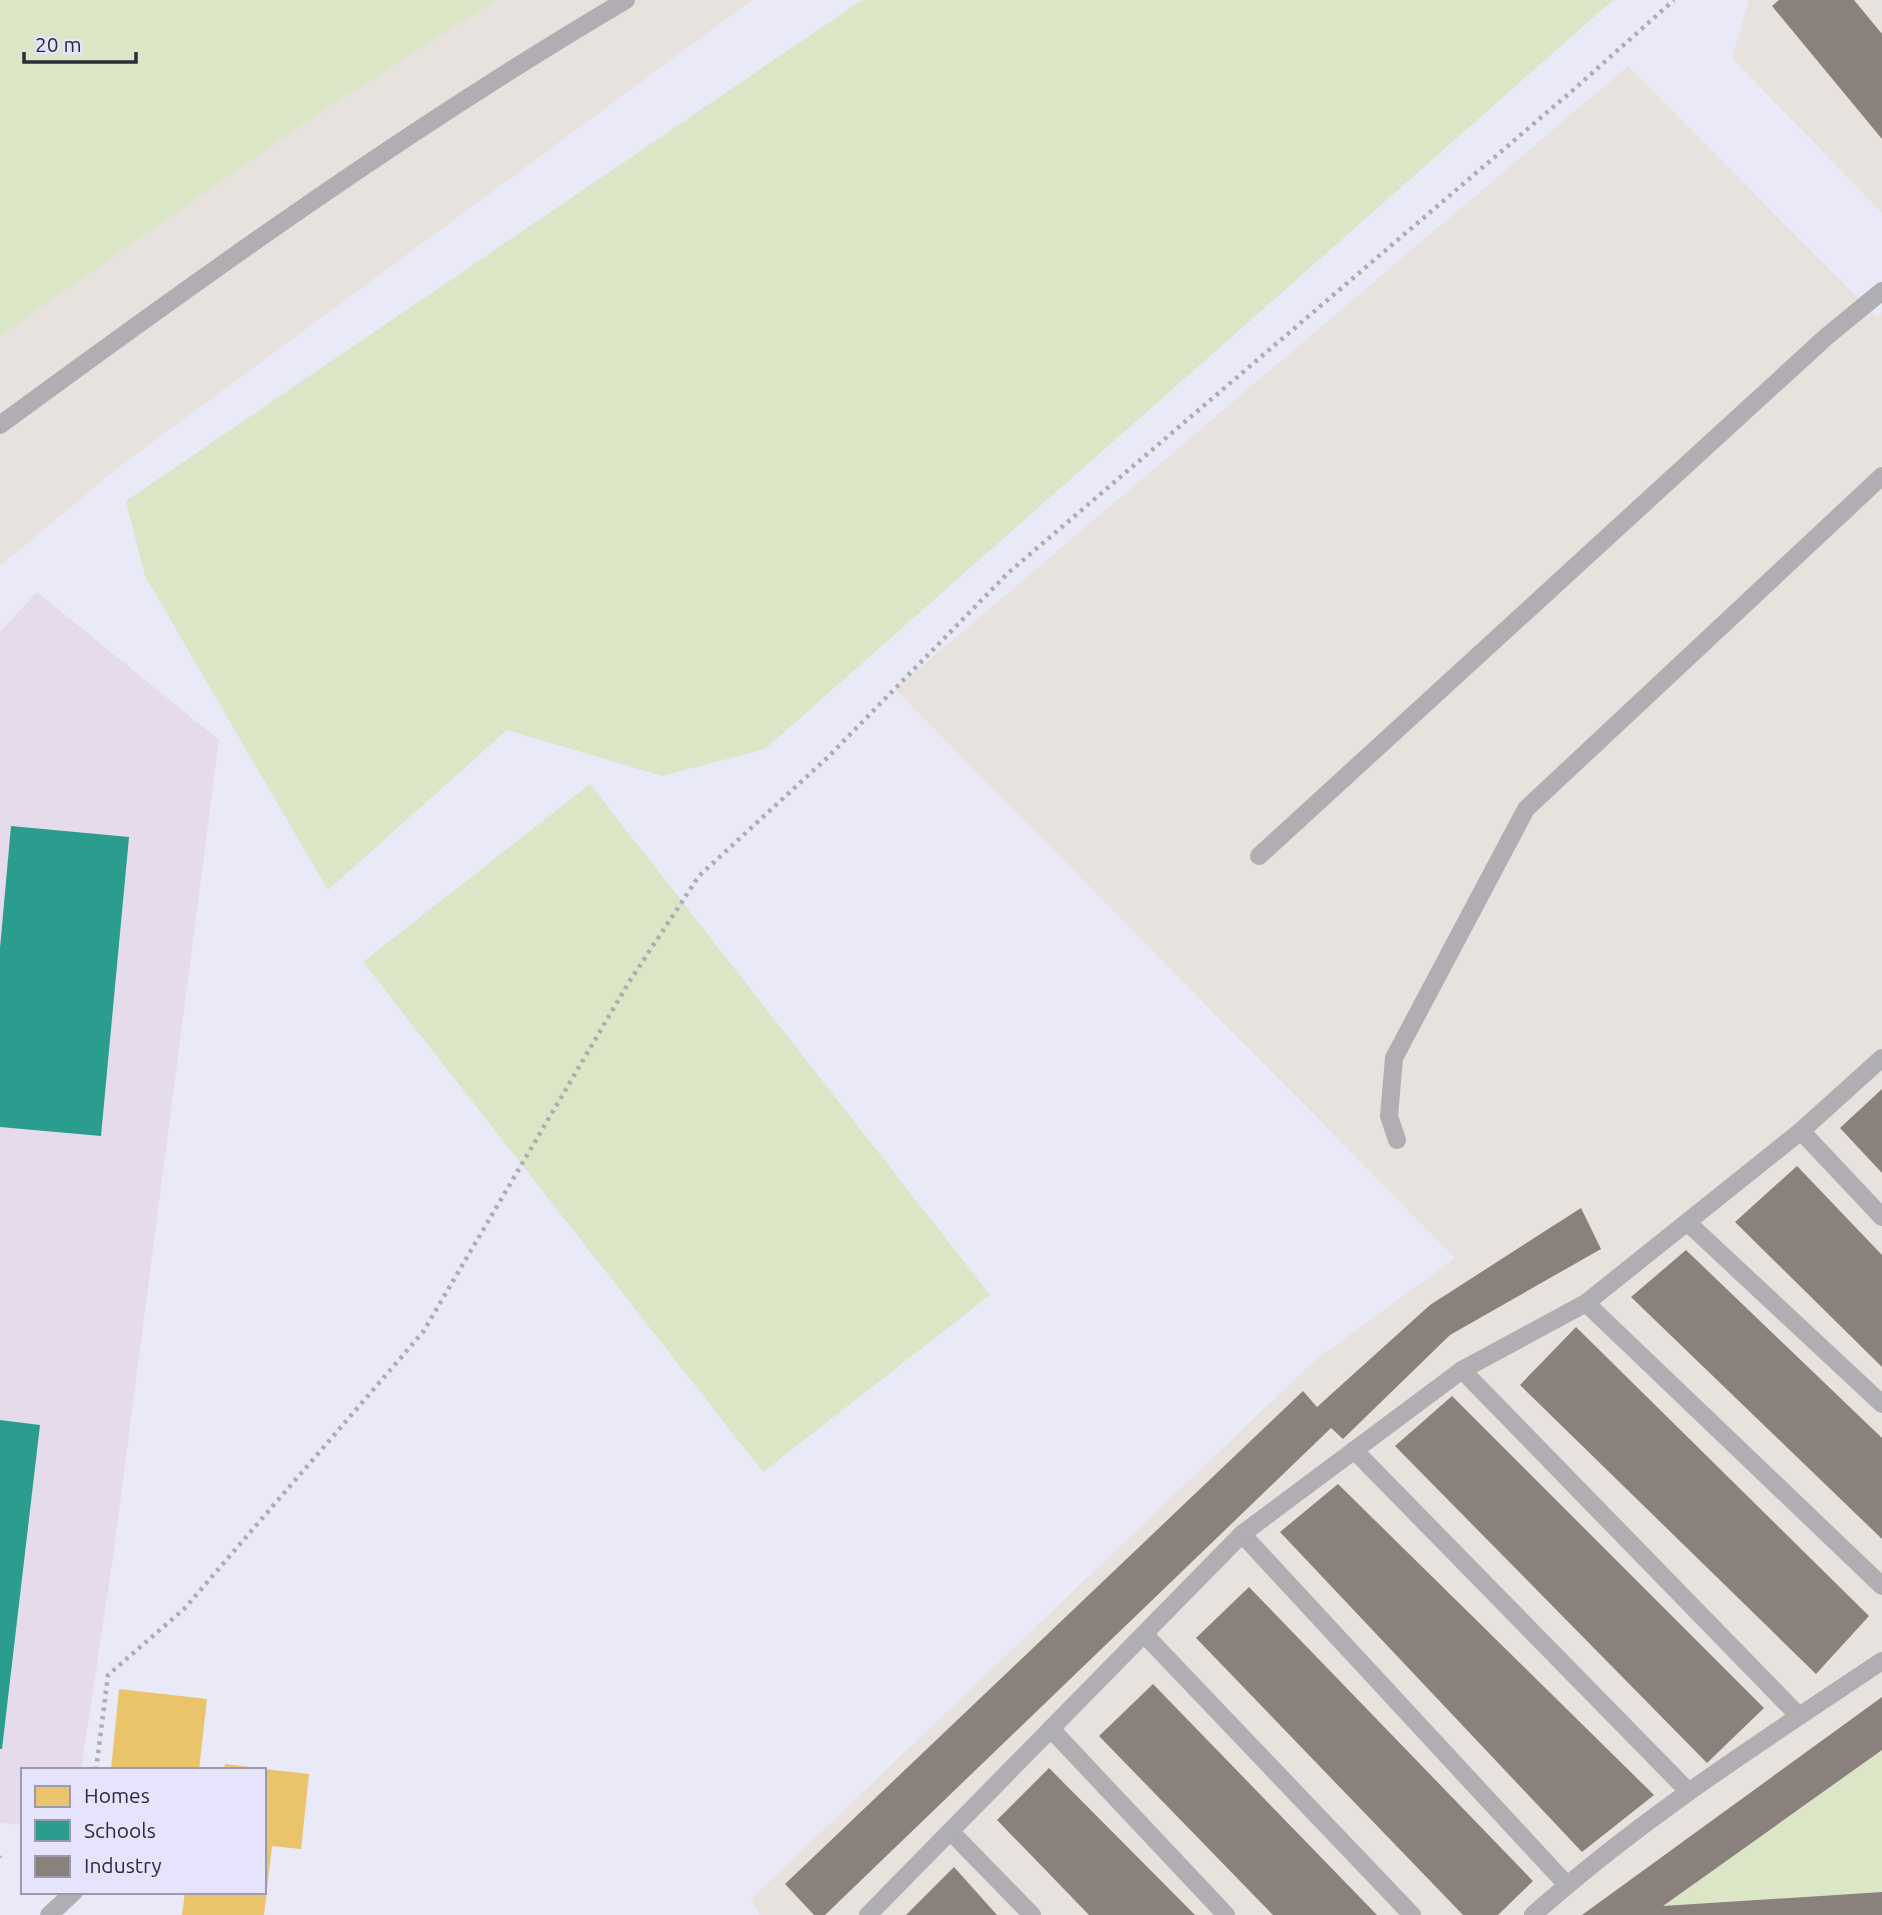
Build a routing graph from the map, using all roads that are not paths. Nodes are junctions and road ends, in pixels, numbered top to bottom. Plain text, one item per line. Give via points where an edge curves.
1 (626, 0) edge
2 (1882, 291) edge
3 (0, 425) edge
4 (1882, 476) edge
5 (1259, 856) dead end
6 (1882, 1058) edge
7 (1801, 1131) junction
8 (1396, 1140) dead end
9 (1882, 1217) edge
10 (1688, 1223) junction
11 (1586, 1303) junction
12 (1462, 1370) junction
13 (1882, 1404) edge
14 (1354, 1450) junction
15 (1242, 1534) junction
16 (1882, 1586) edge
17 (1144, 1634) junction
18 (1882, 1661) edge
19 (1799, 1716) junction
20 (1051, 1729) junction
21 (1688, 1791) junction
22 (951, 1832) junction
23 (1567, 1885) junction
24 (72, 1894) edge
25 (49, 1915) edge
26 (868, 1915) edge
27 (1032, 1915) edge
28 (1226, 1915) edge
29 (1412, 1915) edge
30 (1533, 1915) edge

1 - 3 lane via 512,67 176,296
2 - 5 lane via 1826,337
4 - 8 lane via 1526,809 1394,1058 1389,1116
6 - 7 lane
7 - 9 lane
7 - 10 lane
10 - 11 lane
10 - 13 lane
11 - 12 lane
11 - 16 lane
12 - 14 lane
12 - 19 lane
14 - 15 lane
14 - 21 lane
15 - 17 lane
15 - 23 lane
17 - 20 lane
17 - 29 lane
18 - 19 lane
19 - 21 lane
20 - 22 lane
20 - 28 lane
21 - 23 lane
22 - 26 lane
22 - 27 lane
23 - 30 lane
24 - 25 lane

